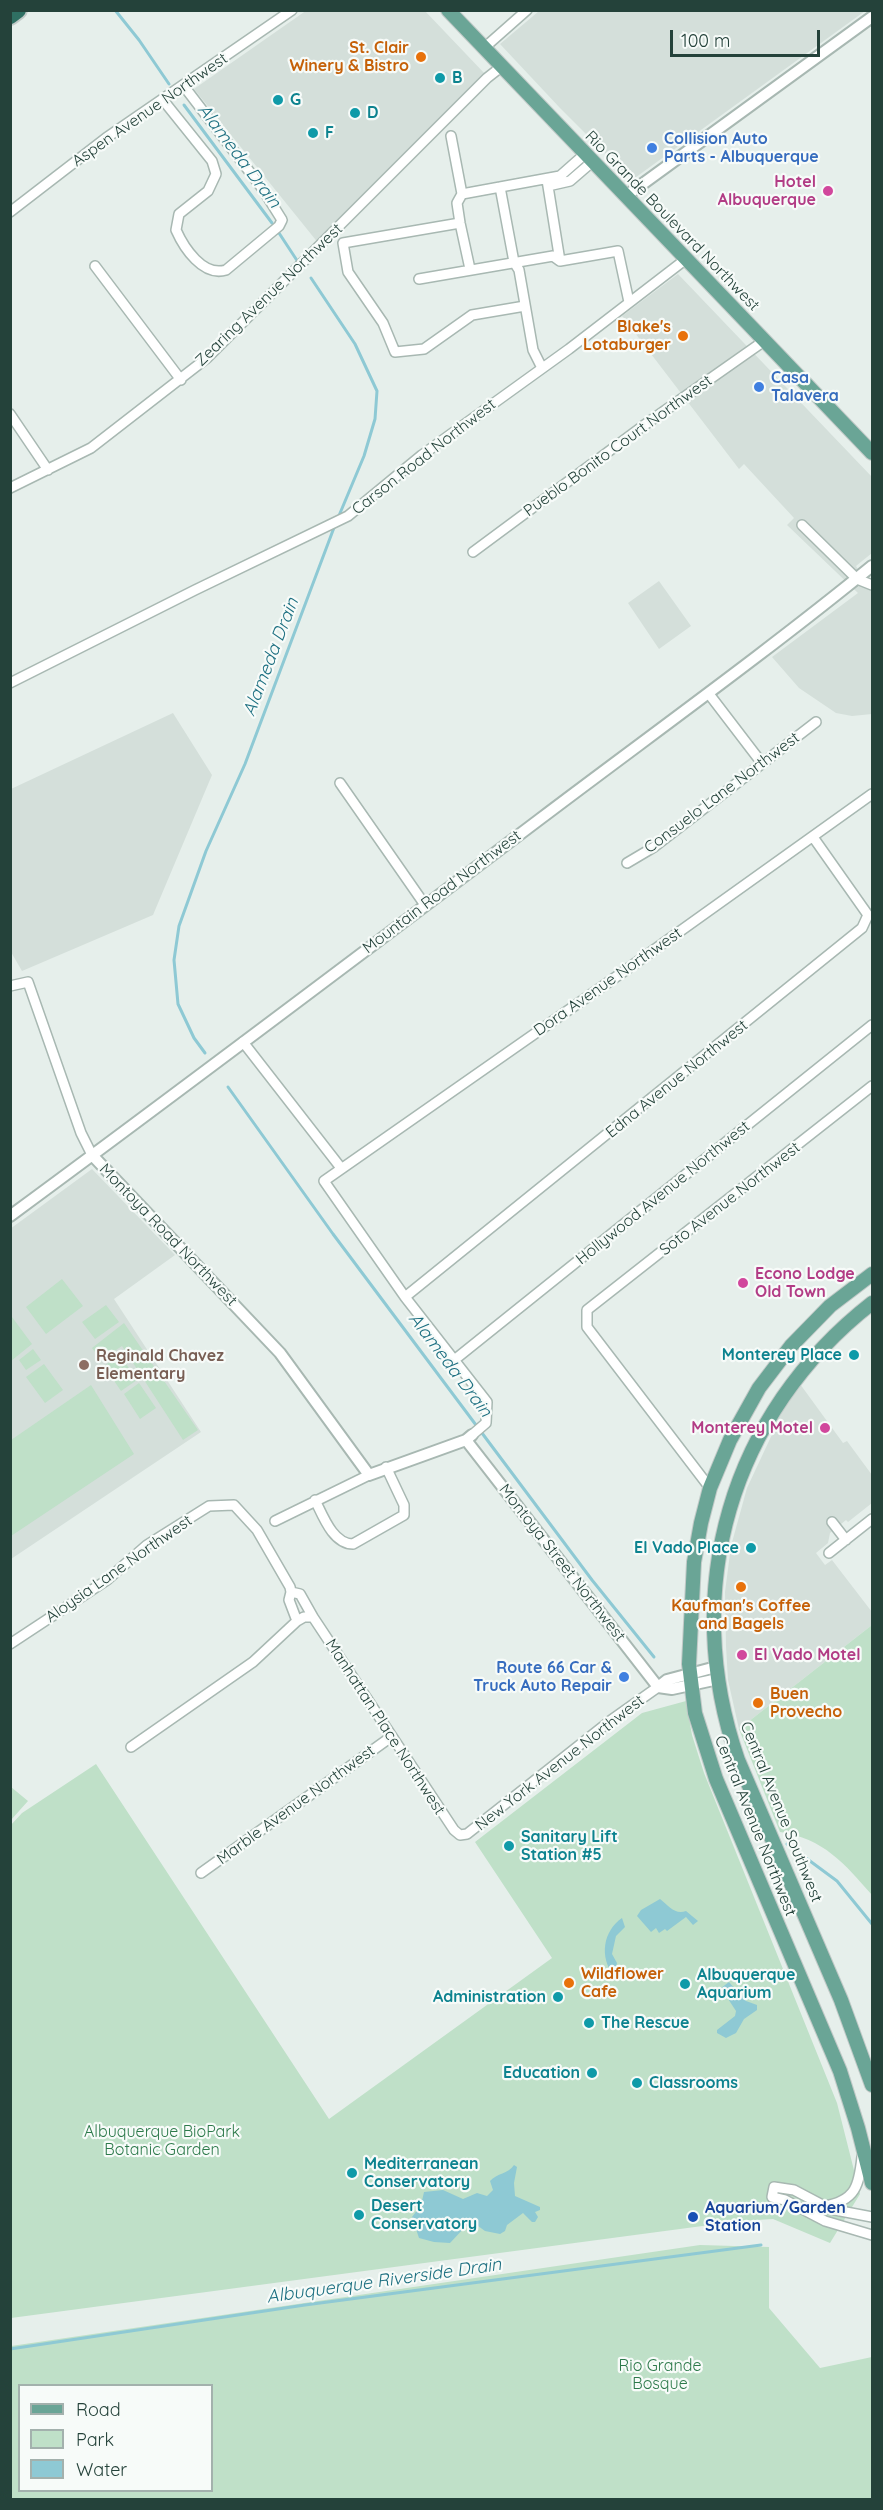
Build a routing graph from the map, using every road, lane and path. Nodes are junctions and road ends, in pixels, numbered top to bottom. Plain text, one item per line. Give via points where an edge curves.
1 (18, 10) edge
2 (292, 10) edge
3 (448, 10) edge
4 (527, 10) edge
5 (10, 16) edge
6 (873, 16) edge
7 (484, 48) junction
8 (501, 67) junction
9 (183, 86) junction
10 (162, 100) junction
11 (451, 136) dead end
12 (589, 158) junction
13 (548, 183) junction
14 (500, 187) junction
15 (462, 194) junction
16 (626, 196) junction
17 (10, 212) edge
18 (460, 223) junction
19 (686, 259) junction
20 (560, 261) junction
21 (514, 262) junction
22 (95, 266) dead end
23 (470, 269) junction
24 (419, 279) dead end
25 (629, 302) junction
26 (525, 306) junction
27 (764, 341) junction
28 (542, 368) junction
29 (180, 380) junction
30 (10, 414) edge
31 (873, 453) edge
32 (48, 470) junction
33 (10, 488) edge
34 (802, 525) dead end
35 (473, 552) dead end
36 (873, 566) edge
37 (857, 579) junction
38 (873, 585) edge
39 (10, 683) edge
40 (709, 694) junction
41 (816, 722) dead end
42 (761, 762) junction
43 (340, 783) dead end
44 (873, 794) edge
45 (813, 837) junction
46 (627, 863) dead end
47 (425, 905) junction
48 (10, 986) edge
49 (873, 1025) edge
50 (243, 1042) junction
51 (873, 1086) edge
52 (92, 1155) junction
53 (341, 1168) junction
54 (10, 1216) edge
55 (873, 1274) edge
56 (405, 1297) junction
57 (873, 1303) edge
58 (453, 1361) junction
59 (469, 1437) junction
60 (386, 1467) junction
61 (369, 1474) junction
62 (710, 1488) junction
63 (315, 1500) junction
64 (873, 1519) edge
65 (274, 1521) dead end
66 (832, 1522) dead end
67 (846, 1540) junction
68 (828, 1553) dead end
69 (291, 1592) junction
70 (313, 1617) junction
71 (297, 1621) junction
72 (10, 1644) edge
73 (717, 1673) junction
74 (691, 1679) junction
75 (658, 1687) junction
76 (391, 1737) junction
77 (131, 1747) dead end
78 (460, 1835) joint
79 (201, 1873) dead end
80 (873, 2085) edge
81 (864, 2149) junction
82 (873, 2183) edge
83 (824, 2206) junction
84 (873, 2217) edge
85 (873, 2235) edge

1 - 5 highway
2 - 9 street, Aspen Avenue Northwest
3 - 7 main road, Rio Grande Boulevard Northwest
4 - 7 street
6 - 16 street
7 - 8 main road, Rio Grande Boulevard Northwest
8 - 12 main road, Rio Grande Boulevard Northwest
8 - 29 street, Zearing Avenue Northwest via 237,330
9 - 10 street, Aspen Avenue Northwest
9 - 10 street via 282,219 279,226 226,270 205,268 176,230 179,214 208,191 216,174 212,161
10 - 17 street, Aspen Avenue Northwest
11 - 15 street
12 - 13 street via 570,181
12 - 16 main road, Rio Grande Boulevard Northwest
13 - 14 street
13 - 20 street
14 - 15 street
14 - 21 street
15 - 18 street via 457,203
16 - 19 main road, Rio Grande Boulevard Northwest
18 - 23 street
18 - 26 street via 343,243 348,272 383,322 395,352 424,349 472,315
19 - 25 street, Carson Road Northwest
19 - 27 main road, Rio Grande Boulevard Northwest
20 - 21 street via 553,256
20 - 25 street via 618,251
21 - 23 street
21 - 26 street
22 - 29 street
23 - 24 street
25 - 28 street, Carson Road Northwest
26 - 28 street via 534,356
27 - 31 main road, Rio Grande Boulevard Northwest
27 - 35 street, Pueblo Bonito Court Northwest
28 - 39 street, Carson Road Northwest via 422,455 348,516
29 - 32 street, Zearing Avenue Northwest via 91,448
30 - 32 street
32 - 33 street, Zearing Avenue Northwest
34 - 37 street
36 - 37 street, Mountain Road Northwest
37 - 38 street
37 - 40 street, Mountain Road Northwest
40 - 42 street
40 - 47 street, Mountain Road Northwest
41 - 42 street, Consuelo Lane Northwest
42 - 46 street, Consuelo Lane Northwest via 654,848
43 - 47 street
44 - 45 street, Dora Avenue Northwest
45 - 53 street, Dora Avenue Northwest
45 - 56 street, Edna Avenue Northwest via 868,915 862,928
47 - 50 street, Mountain Road Northwest
48 - 52 street, Montoya Road Northwest via 28,982
49 - 58 street, Hollywood Avenue Northwest
50 - 52 street, Mountain Road Northwest
50 - 53 street
51 - 62 street, Soto Avenue Northwest via 587,1310 587,1328
52 - 54 street, Mountain Road Northwest
52 - 61 street, Montoya Road Northwest via 280,1353
53 - 56 street via 324,1181
55 - 62 main road, Central Avenue Northwest via 830,1306 773,1368 743,1415
56 - 58 street
57 - 73 main road, Central Avenue Southwest via 846,1323 798,1375 763,1426 741,1473 718,1561 714,1601
58 - 59 street via 487,1402 486,1424
59 - 60 street
59 - 75 street, Montoya Street Northwest
60 - 61 street
60 - 63 street via 404,1504 404,1515 353,1544 339,1540
61 - 63 street
62 - 74 main road, Central Avenue Northwest via 694,1562
63 - 65 street
64 - 67 street
66 - 67 street
67 - 68 street
69 - 70 street, Aloysia Lane Northwest via 300,1593
69 - 71 street, Aloysia Lane Northwest via 289,1600
69 - 72 street, Aloysia Lane Northwest via 257,1530 234,1505 209,1506 147,1545 107,1580
70 - 71 street
70 - 76 street, Manhattan Place Northwest
71 - 77 street via 253,1662
73 - 74 street, New York Avenue Northwest
73 - 80 main road, Central Avenue Southwest via 738,1760 842,2000
74 - 75 street, New York Avenue Northwest via 672,1689
74 - 81 main road, Central Avenue Northwest via 695,1713 716,1779 829,2044
75 - 78 street, New York Avenue Northwest via 467,1834
76 - 78 street, Manhattan Place Northwest
76 - 79 street, Marble Avenue Northwest
81 - 82 main road, Central Avenue Northwest
81 - 83 street via 855,2191 844,2200
83 - 84 street
83 - 85 street via 794,2190 774,2187 772,2198 785,2200 825,2221

